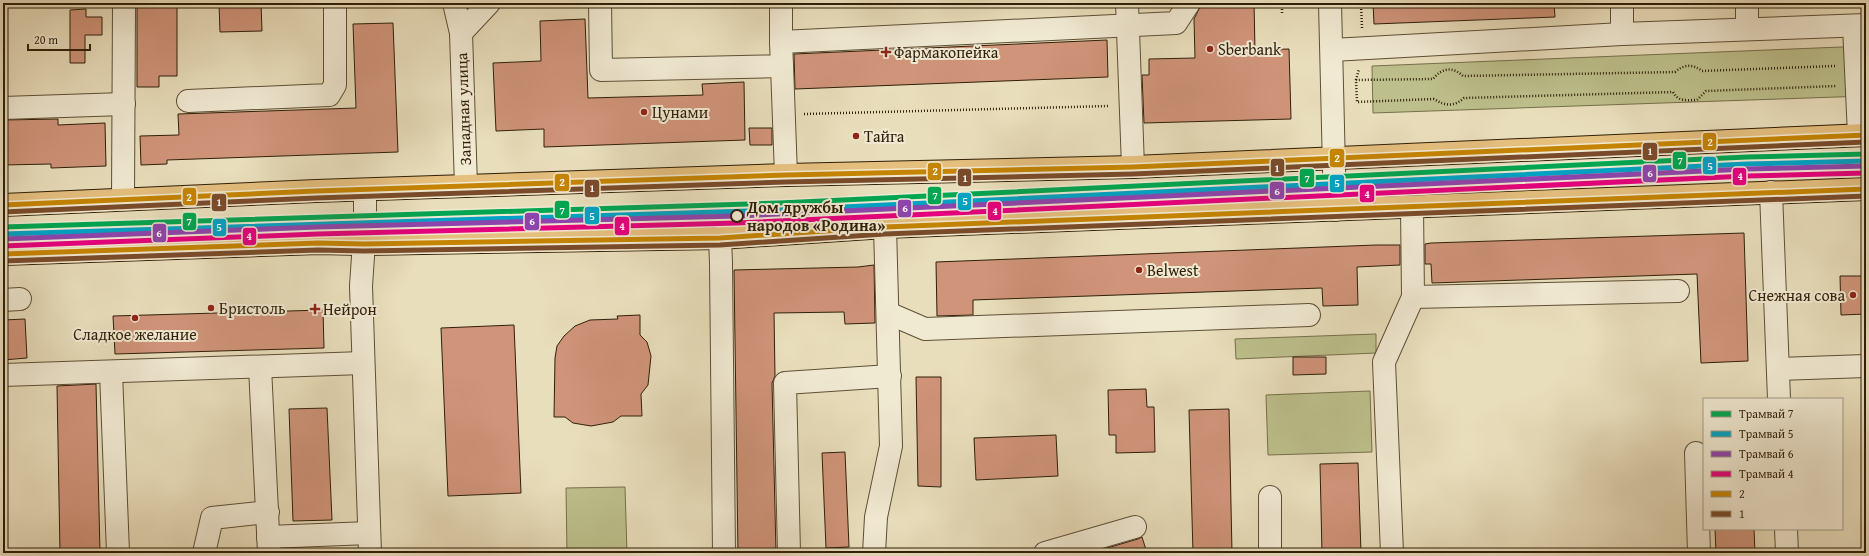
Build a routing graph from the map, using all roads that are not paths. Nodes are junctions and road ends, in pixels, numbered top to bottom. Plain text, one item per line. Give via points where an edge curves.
1 (124, 3) edge
2 (335, 3) edge
3 (454, 3) edge
4 (489, 3) edge
5 (600, 3) edge
6 (781, 3) edge
7 (1127, 3) edge
8 (1189, 3) edge
9 (1330, 3) edge
10 (1622, 3) edge
11 (1747, 3) edge
12 (1860, 25) edge
13 (1128, 26) junction
14 (1747, 29) junction
15 (461, 32) junction
16 (1622, 34) junction
17 (781, 42) junction
18 (1332, 50) junction
19 (782, 66) junction
20 (188, 100) dead end
21 (124, 104) junction
22 (3, 108) edge
23 (1863, 135) edge
24 (1333, 159) junction
25 (1133, 166) junction
26 (786, 175) junction
27 (466, 186) junction
28 (1866, 189) edge
29 (365, 190) junction
30 (1771, 192) junction
31 (123, 199) junction
32 (3, 205) edge
33 (1412, 207) junction
34 (1335, 210) junction
35 (885, 227) junction
36 (720, 238) junction
37 (364, 244) junction
38 (3, 254) edge
39 (1678, 291) dead end
40 (1413, 298) junction
41 (888, 312) junction
42 (1309, 315) dead end
43 (363, 363) junction
44 (1866, 366) edge
45 (260, 367) junction
46 (1778, 369) junction
47 (111, 372) junction
48 (3, 375) edge
49 (890, 376) junction
50 (1779, 398) edge
51 (1696, 453) dead end
52 (1270, 497) dead end
53 (268, 512) junction
54 (1135, 527) dead end
55 (1786, 530) edge
56 (370, 543) edge
57 (269, 545) edge
58 (118, 553) edge
59 (204, 553) edge
60 (724, 553) edge
61 (789, 553) edge
62 (874, 553) edge
63 (1045, 553) edge
64 (1270, 553) edge
65 (1392, 553) edge
66 (1699, 553) edge
67 (1787, 553) edge

1 - 21 street
2 - 20 street via 335,85 328,95
3 - 15 street, Западная улица
4 - 15 street, Западная улица
5 - 19 street via 601,70
6 - 17 street
7 - 13 street
8 - 13 street via 1176,23
9 - 18 street
10 - 16 street
11 - 14 street
12 - 14 street
12 - 23 street via 1857,76
13 - 17 street
13 - 25 street
14 - 16 street
15 - 27 street, Западная улица
16 - 18 street
17 - 19 street
18 - 24 street
19 - 26 street
21 - 22 street
21 - 31 street
23 - 24 highway
24 - 25 highway
24 - 34 street
25 - 26 highway
26 - 27 highway
27 - 29 highway
28 - 30 highway
29 - 31 highway
29 - 37 street
30 - 33 highway
30 - 46 street
31 - 32 highway
33 - 34 highway
33 - 40 street
34 - 35 highway
35 - 36 highway
35 - 41 street
36 - 37 highway
36 - 60 street
37 - 38 highway via 318,243
37 - 43 street via 361,286
39 - 40 street
40 - 65 street via 1384,362
41 - 42 street via 925,329
41 - 49 street
43 - 45 street
43 - 56 street
44 - 46 street
45 - 47 street
45 - 53 street
46 - 50 street
47 - 48 street
47 - 58 street
49 - 61 street via 785,383
49 - 62 street via 891,446 876,517
51 - 66 street
52 - 64 street
53 - 57 street
53 - 59 street via 212,518
54 - 63 street
55 - 67 street
56 - 57 street

